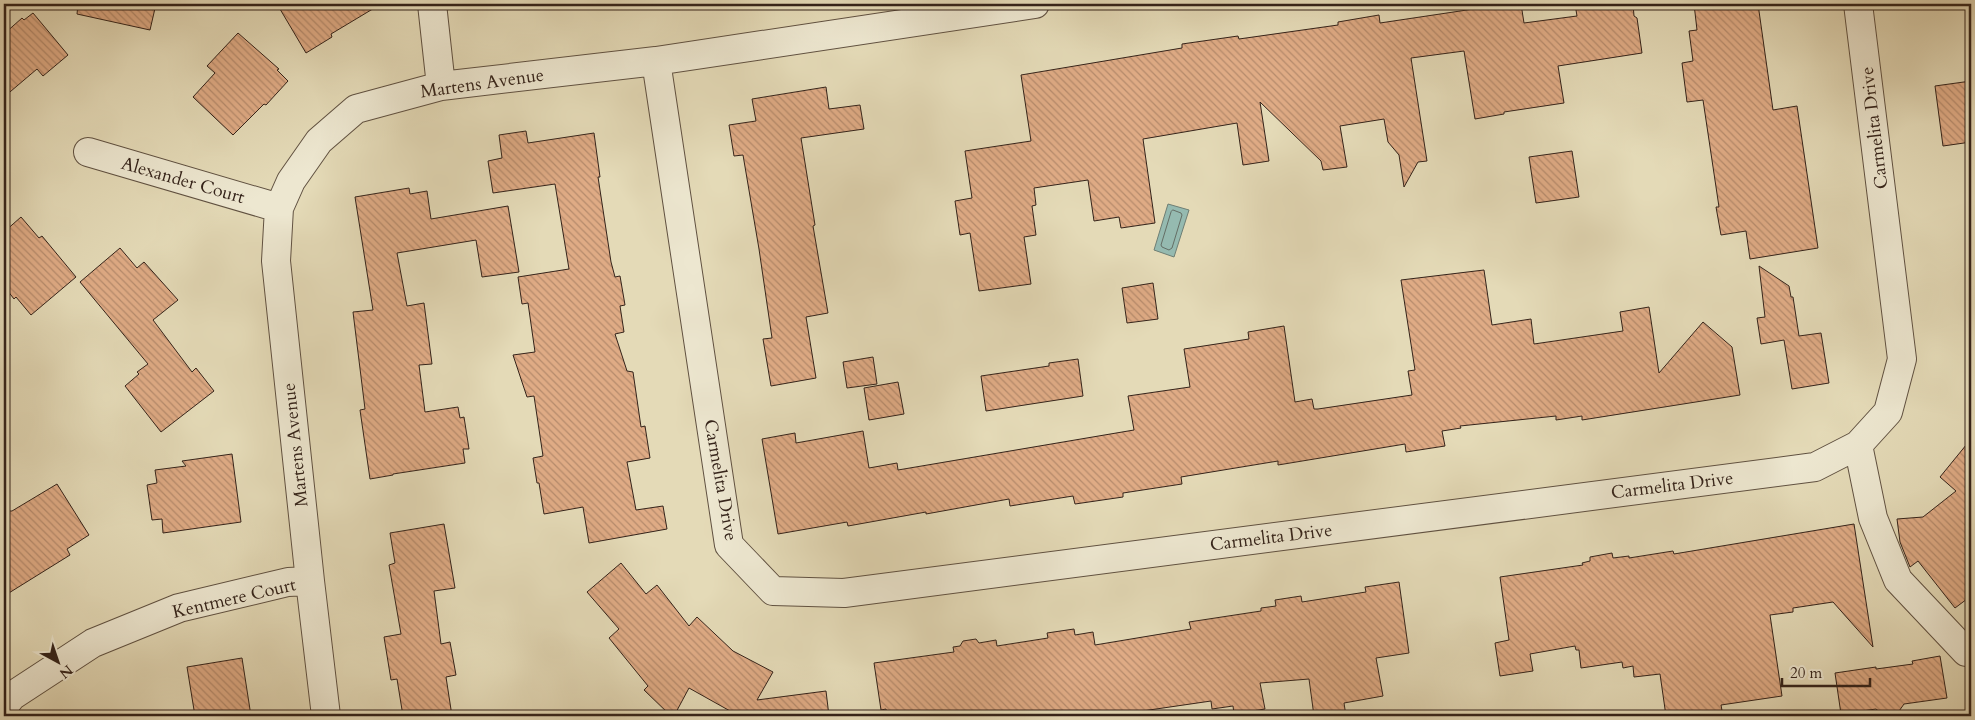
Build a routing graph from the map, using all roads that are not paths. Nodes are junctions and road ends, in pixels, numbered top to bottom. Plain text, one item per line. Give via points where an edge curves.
1 (432, 4) edge
2 (1035, 4) edge
3 (1858, 4) edge
4 (656, 61) junction
5 (441, 86) junction
6 (88, 152) dead end
7 (279, 208) junction
8 (1858, 445) junction
9 (310, 581) junction
10 (1966, 652) dead end
11 (4, 706) edge
12 (326, 716) edge

1 - 5 street
2 - 4 street, Martens Avenue
3 - 8 street, Carmelita Drive via 1902,359 1888,412
4 - 5 street, Martens Avenue
4 - 8 street, Carmelita Drive via 729,546 773,591 844,593 1815,467
5 - 7 street, Martens Avenue via 356,109 319,141 291,181
6 - 7 street, Alexander Court
7 - 9 street, Martens Avenue via 276,261
8 - 10 street via 1873,518 1898,580
9 - 11 street, Kentmere Court via 288,582 179,608 92,643 12,696
9 - 12 street, Martens Avenue

